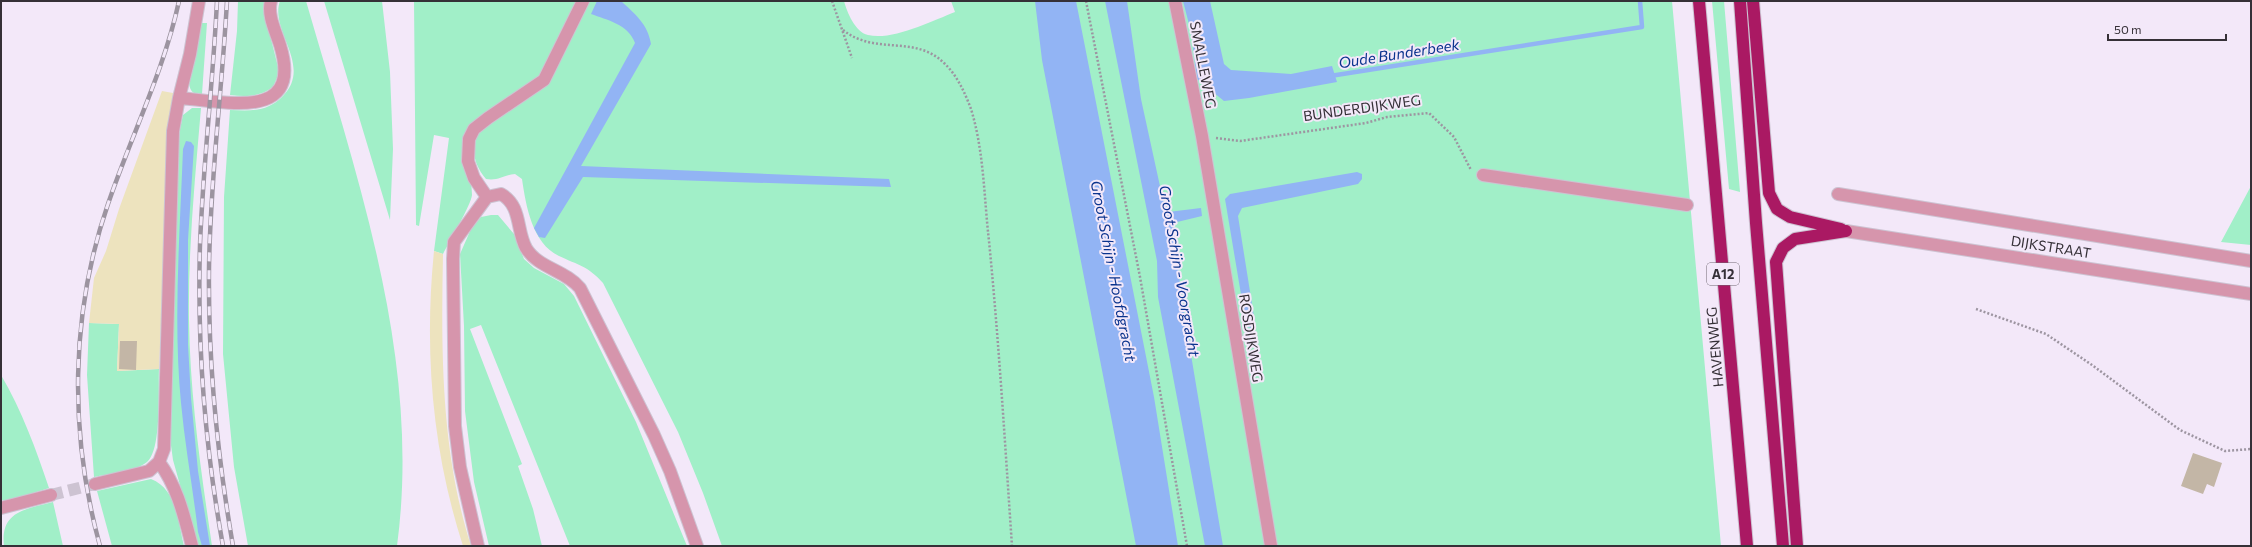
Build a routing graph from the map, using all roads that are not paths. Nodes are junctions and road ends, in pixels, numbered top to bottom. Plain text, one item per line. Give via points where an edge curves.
1 (199, 1) edge
2 (271, 1) edge
3 (583, 1) edge
4 (1175, 1) edge
5 (1699, 1) edge
6 (1740, 1) edge
7 (1753, 1) edge
8 (179, 98) junction
9 (1202, 136) joint
10 (1483, 175) road end
11 (1838, 194) dead end
12 (487, 197) junction
13 (1687, 205) dead end
14 (1846, 231) junction
15 (2251, 261) edge
16 (2251, 294) edge
17 (159, 462) junction
18 (96, 484) tunnel mouth
19 (51, 495) tunnel mouth
20 (1, 508) edge
21 (192, 546) edge
22 (478, 546) edge
23 (697, 546) edge
24 (1270, 546) edge
25 (1747, 546) edge
26 (1783, 546) edge
27 (1797, 546) edge

1 - 8 street
2 - 8 street via 270,14 286,68 284,81 278,90 256,104
3 - 12 street via 544,80 474,129 468,148 468,161 474,178
4 - 9 street, SMALLEWEG
5 - 25 highway, HAVENWEG / A12
6 - 26 highway, A12
7 - 14 highway via 1769,193 1778,209 1790,217
8 - 17 street via 173,131 164,449
9 - 24 street, ROSDIJKWEG
10 - 13 street
11 - 15 street
12 - 22 street via 454,242 453,259 455,426 460,468
12 - 23 street via 502,194 509,199 515,207 526,248 533,257 564,274 580,288 654,435
14 - 16 street, DIJKSTRAAT
14 - 27 highway via 1795,239 1783,248 1776,262
17 - 18 street via 149,472
17 - 21 street via 176,490
19 - 20 street

